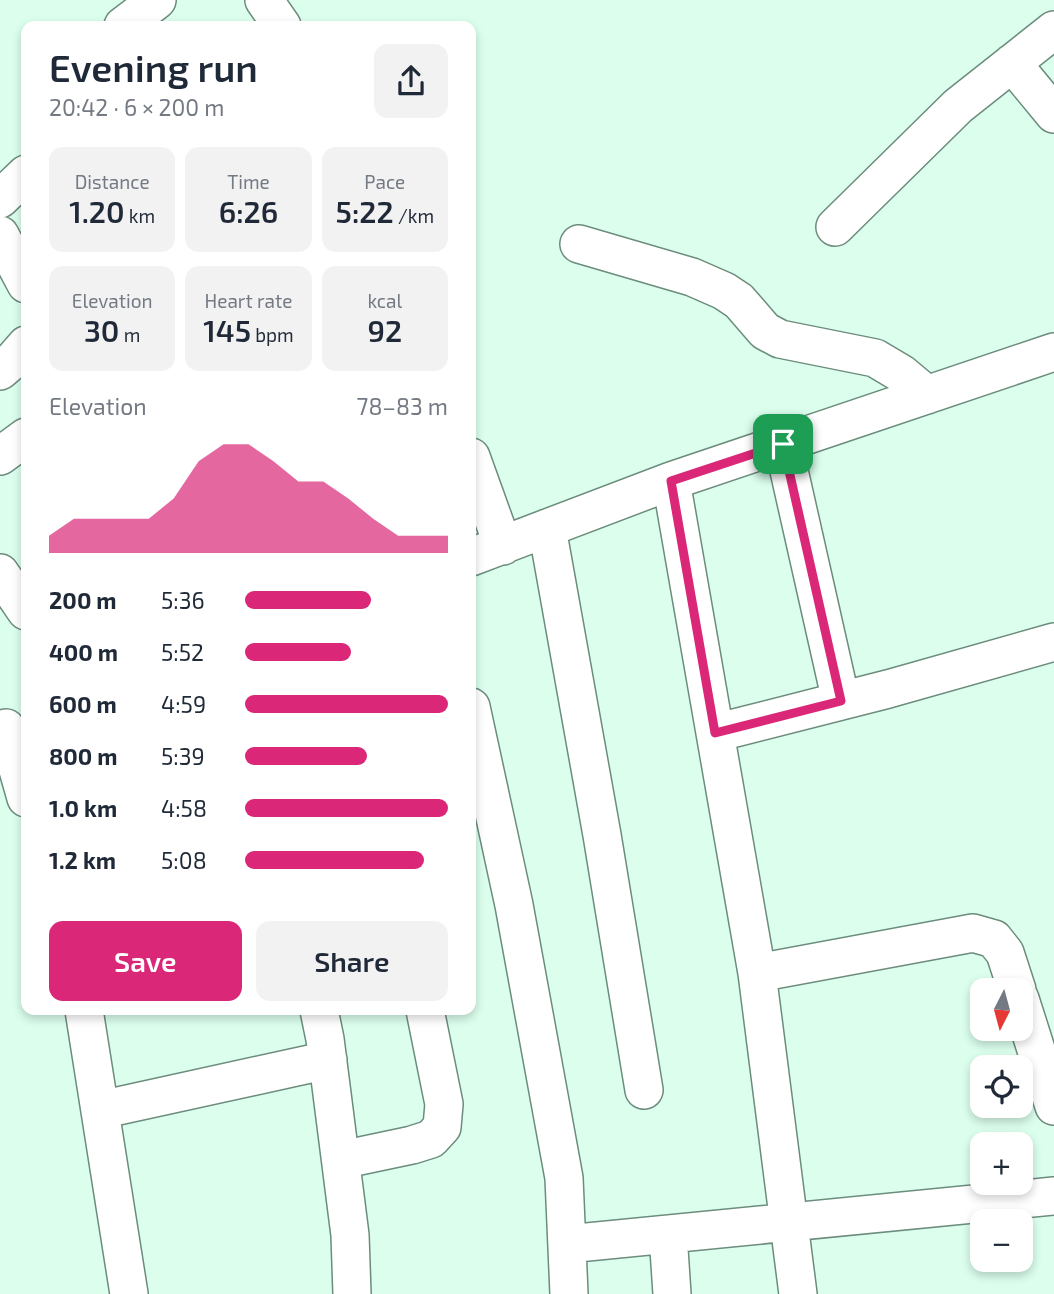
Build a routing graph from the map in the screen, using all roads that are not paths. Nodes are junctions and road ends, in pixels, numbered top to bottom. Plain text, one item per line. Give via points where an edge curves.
1 (157, 0) edge
2 (264, 0) edge
3 (130, 21) edge
4 (279, 21) edge
5 (1054, 30) edge
6 (1012, 63) junction
7 (1054, 114) edge
8 (21, 179) edge
9 (0, 199) edge
10 (835, 227) dead end
11 (0, 236) edge
12 (579, 244) dead end
13 (21, 275) edge
14 (21, 351) edge
15 (1054, 352) edge
16 (0, 371) edge
17 (927, 395) junction
18 (21, 441) edge
19 (783, 444) junction
20 (0, 456) edge
21 (671, 481) junction
22 (476, 486) edge
23 (547, 528) junction
24 (487, 551) edge
25 (0, 573) edge
26 (21, 604) edge
27 (1054, 642) edge
28 (841, 701) junction
29 (11, 726) edge
30 (476, 730) edge
31 (715, 733) junction
32 (21, 774) edge
33 (757, 973) junction
34 (1013, 978) edge
35 (85, 1015) edge
36 (320, 1015) edge
37 (426, 1015) edge
38 (1033, 1040) edge
39 (328, 1060) junction
40 (644, 1090) dead end
41 (1054, 1106) edge
42 (100, 1110) junction
43 (341, 1160) junction
44 (1054, 1196) edge
45 (789, 1223) junction
46 (668, 1234) junction
47 (567, 1244) junction
48 (130, 1294) edge
49 (352, 1294) edge
50 (569, 1294) edge
51 (672, 1294) edge
52 (798, 1294) edge

1 - 3 street
2 - 4 street
5 - 6 street
6 - 7 street
6 - 10 street via 958,106
8 - 9 street
11 - 13 street
12 - 17 street via 724,290 765,331 780,339 875,358
14 - 16 street
15 - 17 street
17 - 19 street
18 - 20 street
19 - 21 street
19 - 28 street
21 - 23 street
21 - 31 street
22 - 24 street
23 - 24 street
23 - 40 street
25 - 26 street
27 - 28 street
28 - 31 street
29 - 32 street
30 - 47 street via 514,905 564,1178
31 - 33 street
33 - 34 street via 973,933 994,939 1005,953
33 - 45 street
35 - 42 street
36 - 39 street
37 - 43 street via 444,1104 442,1127 431,1139
38 - 41 street
39 - 42 street
39 - 43 street
42 - 48 street
43 - 49 street
44 - 45 street
45 - 46 street
45 - 52 street
46 - 47 street
46 - 51 street
47 - 50 street

